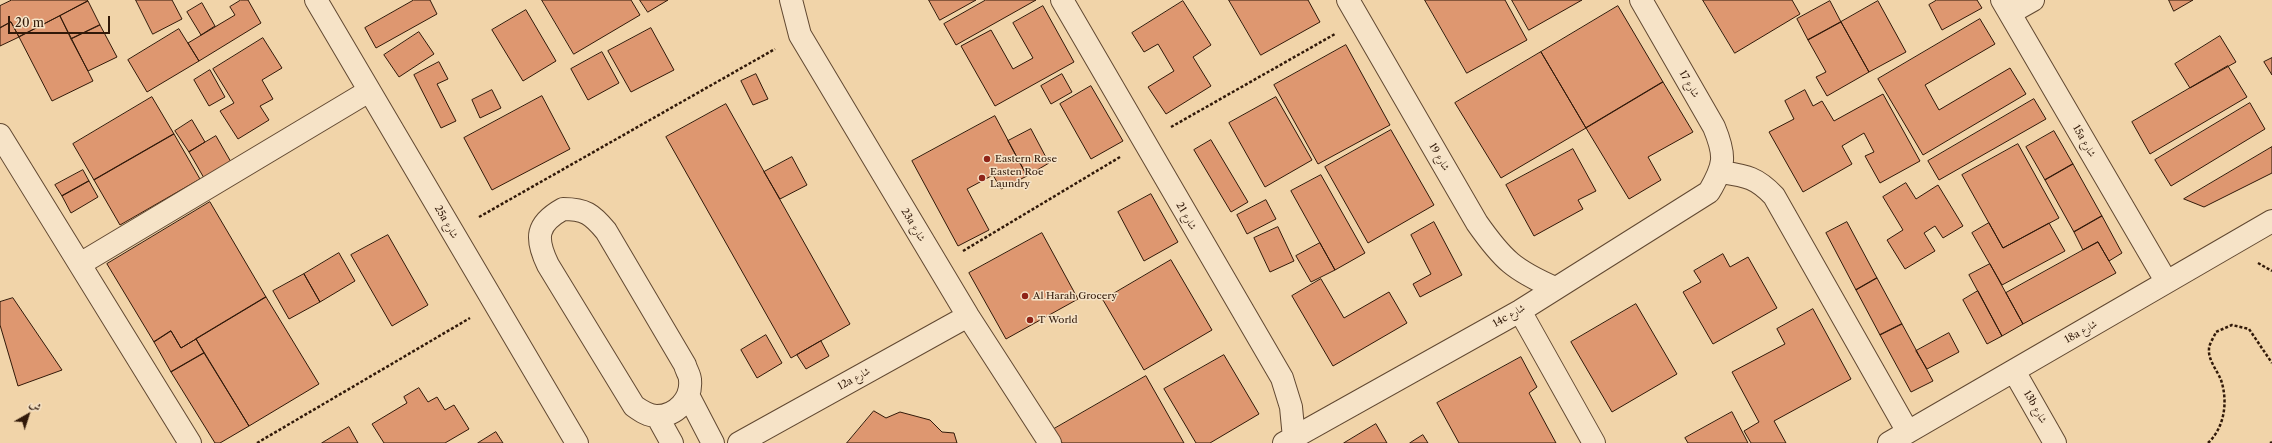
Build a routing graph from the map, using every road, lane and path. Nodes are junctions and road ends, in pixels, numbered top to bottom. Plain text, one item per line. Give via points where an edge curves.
1 (316, 0) edge
2 (791, 0) edge
3 (1062, 0) edge
4 (1348, 0) edge
5 (1640, 0) edge
6 (2033, 0) edge
7 (2006, 7) edge
8 (800, 35) junction
9 (369, 91) junction
10 (0, 135) edge
11 (1721, 172) junction
12 (2272, 220) edge
13 (452, 232) junction
14 (80, 264) junction
15 (2166, 281) junction
16 (1555, 288) junction
17 (494, 303) junction
18 (1520, 311) junction
19 (968, 316) junction
20 (2272, 363) edge
21 (2014, 371) junction
22 (688, 395) junction
23 (657, 416) junction
24 (1908, 432) junction
25 (1289, 440) edge
26 (190, 443) edge
27 (257, 443) edge
28 (577, 443) edge
29 (672, 443) edge
30 (713, 443) edge
31 (739, 443) edge
32 (1050, 443) edge
33 (1594, 443) edge
34 (1889, 443) edge
35 (2056, 443) edge
36 (2208, 443) edge

1 - 9 street, 25a شارع
2 - 8 street, 23a شارع
3 - 25 street, شارع 21 via 1282,378 1291,407
4 - 16 street, شارع 19 via 1477,223 1497,252 1524,275
5 - 11 street, شارع 17 via 1714,126 1723,148
6 - 7 street
7 - 15 street, 15a شارع
8 - 13 path
8 - 19 street, 23a شارع
9 - 13 street, 25a شارع
9 - 14 street
10 - 14 street
11 - 16 street, 14c شارع via 1709,192
11 - 24 street via 1751,177 1764,185 1774,196
12 - 15 street, 18a شارع
13 - 17 street, 25a شارع
14 - 26 street
15 - 21 street, 18a شارع
16 - 18 street, 14c شارع
17 - 27 path
17 - 28 street, 25a شارع
18 - 25 street, 14c شارع
18 - 33 street
19 - 31 street, 12a شارع
19 - 32 street, 23a شارع
20 - 36 path via 2249,329 2232,324 2216,332 2209,348 2225,395 2224,411 2220,426
21 - 24 street, 18a شارع
21 - 35 street, 13b شارع
22 - 23 street via 681,406 670,413
22 - 23 street via 690,380 685,365 606,231 595,218 580,209 563,209 548,217 540,232 541,249 548,264 630,401 645,413
22 - 30 street
23 - 29 street
24 - 34 street, 18a شارع

